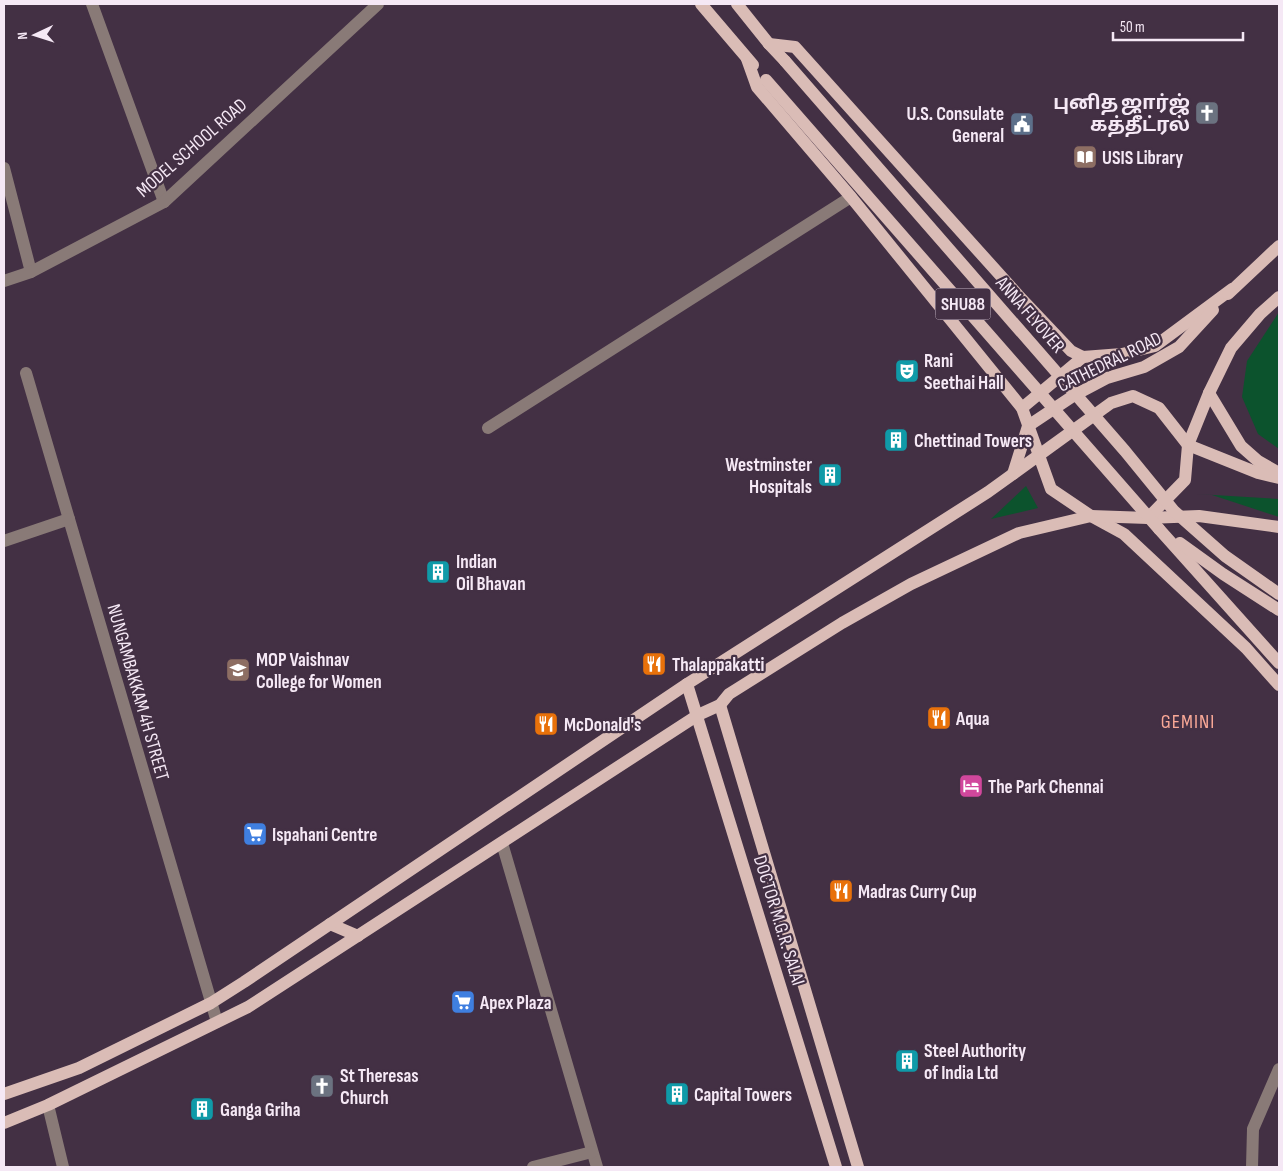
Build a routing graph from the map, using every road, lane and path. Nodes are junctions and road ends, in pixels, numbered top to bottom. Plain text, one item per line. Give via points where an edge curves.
1 (92, 4) edge
2 (378, 4) edge
3 (701, 4) edge
4 (737, 4) edge
5 (363, 9) edge
6 (769, 44) junction
7 (747, 59) junction
8 (4, 168) edge
9 (851, 197) junction
10 (164, 202) junction
11 (1279, 246) edge
12 (31, 272) junction
13 (4, 281) edge
14 (1232, 289) junction
15 (1279, 297) edge
16 (1083, 358) junction
17 (26, 373) dead end
18 (1209, 393) junction
19 (1022, 408) junction
20 (1028, 426) junction
21 (488, 428) dead end
22 (1188, 445) junction
23 (1038, 456) junction
24 (1279, 473) edge
25 (1013, 474) junction
26 (1279, 478) edge
27 (1091, 516) junction
28 (1148, 518) junction
29 (69, 519) junction
30 (1279, 527) edge
31 (1159, 529) junction
32 (4, 541) edge
33 (1279, 594) edge
34 (1279, 610) edge
35 (1279, 663) edge
36 (687, 684) junction
37 (1279, 685) edge
38 (720, 704) junction
39 (698, 715) junction
40 (502, 843) junction
41 (330, 924) junction
42 (358, 936) junction
43 (211, 1003) junction
44 (217, 1022) junction
45 (79, 1068) junction
46 (1279, 1069) edge
47 (4, 1094) edge
48 (64, 1096) junction
49 (48, 1105) junction
50 (4, 1123) edge
51 (592, 1152) junction
52 (63, 1167) edge
53 (533, 1167) edge
54 (597, 1167) edge
55 (836, 1167) edge
56 (858, 1167) edge
57 (1252, 1167) edge

1 - 10 street
2 - 5 street, MODEL SCHOOL ROAD
3 - 7 main road, SHU88
4 - 6 main road, SHU88
5 - 10 street, MODEL SCHOOL ROAD
6 - 16 main road via 795,47 1018,295 1071,351
6 - 33 main road, ANNA FLYOVER / SHU88, bridge via 1126,451 1174,511 1225,556
7 - 9 main road via 757,87
7 - 31 main road, SHU88, bridge
8 - 12 street
9 - 19 main road
9 - 21 street
10 - 12 street, MODEL SCHOOL ROAD
11 - 14 main road, CATHEDRAL ROAD
12 - 13 street, MODEL SCHOOL ROAD
14 - 16 main road via 1155,346
14 - 20 main road, CATHEDRAL ROAD via 1180,347 1144,367 1107,378
15 - 18 main road via 1231,348
16 - 19 main road
17 - 29 street, NUNGAMBAKKAM 4H STREET
18 - 22 main road
18 - 24 main road via 1241,446
19 - 20 main road
20 - 23 main road
20 - 25 main road
22 - 23 main road via 1160,408 1133,396 1111,403
22 - 26 main road
22 - 28 main road via 1185,480
23 - 25 main road
23 - 27 main road via 1051,489
25 - 36 main road
27 - 28 main road
27 - 37 main road via 1124,534 1166,571 1246,648
27 - 38 main road via 1019,533 917,581 728,694
28 - 30 main road via 1199,516
29 - 32 street
29 - 43 street, NUNGAMBAKKAM 4H STREET
31 - 34 main road, SHU88
31 - 35 main road
36 - 39 main road, DOCTOR M.G.R. SALAI
36 - 41 main road
38 - 39 main road
38 - 56 main road, DOCTOR M.G.R. SALAI
39 - 40 main road
39 - 55 main road, DOCTOR M.G.R. SALAI
40 - 42 main road
40 - 51 street
41 - 42 main road
41 - 43 main road
42 - 44 main road
43 - 44 street, NUNGAMBAKKAM 4H STREET
43 - 45 main road
44 - 48 main road
45 - 47 main road
45 - 48 main road
46 - 57 street via 1253,1129
48 - 49 main road
49 - 50 main road
49 - 52 street
51 - 53 street
51 - 54 street

